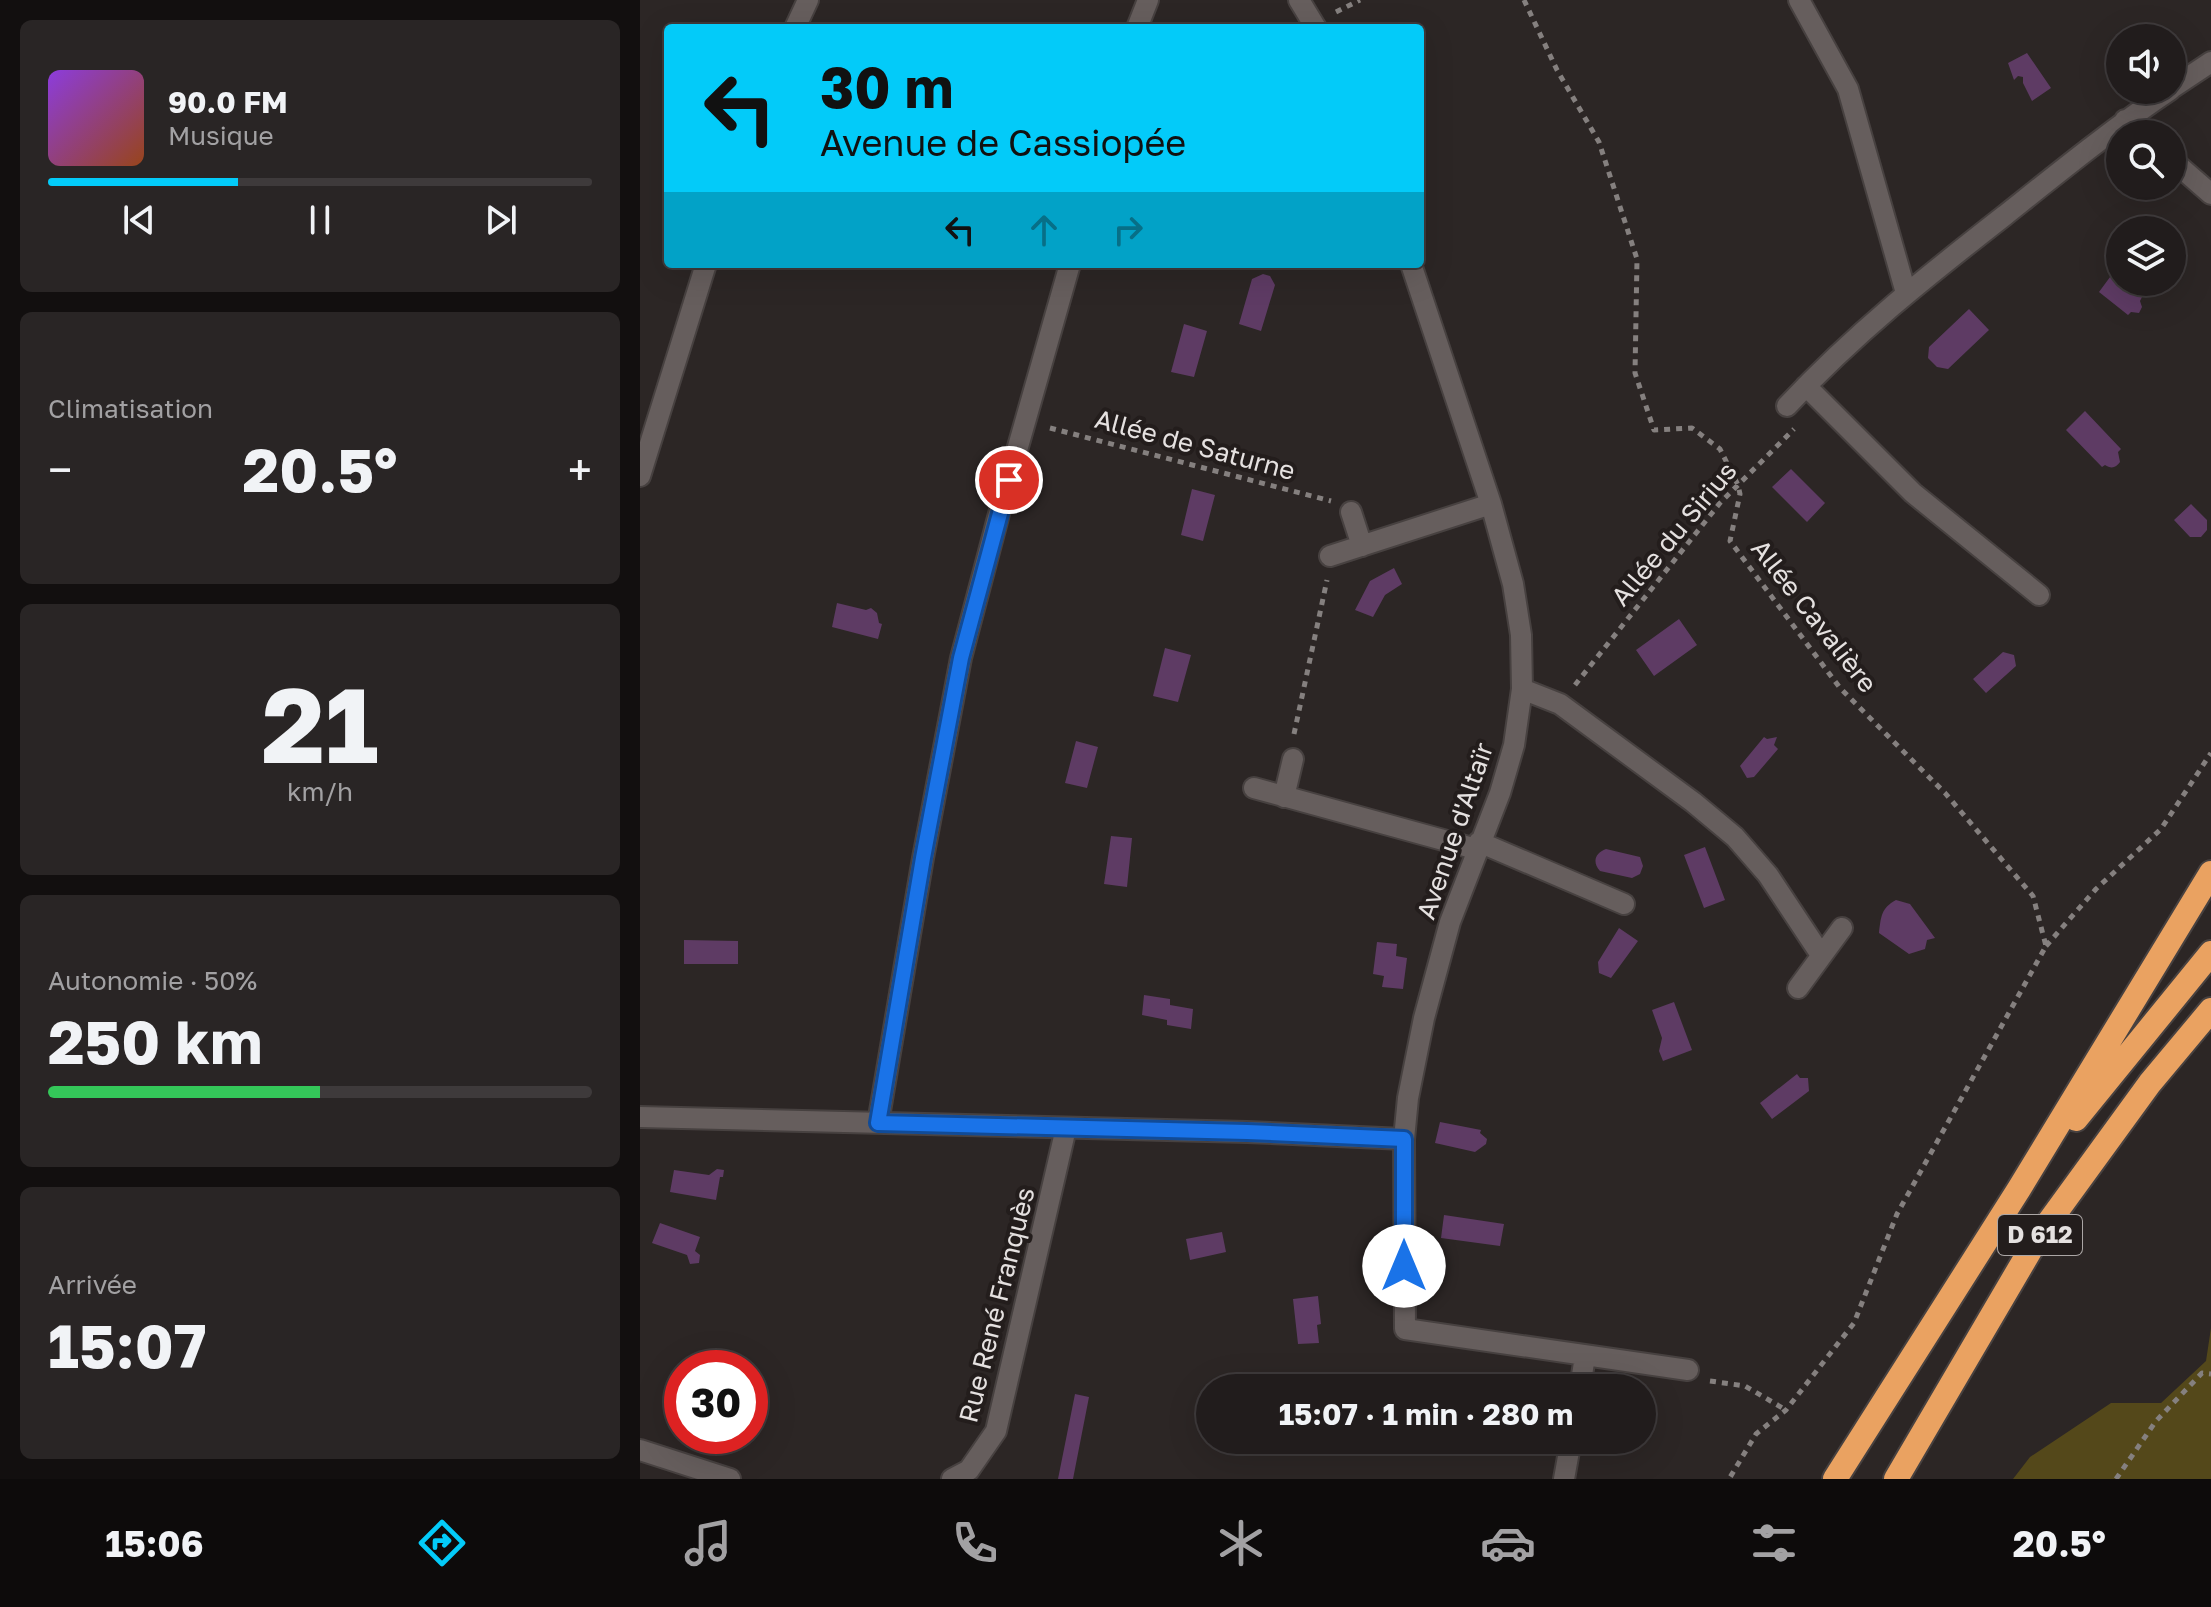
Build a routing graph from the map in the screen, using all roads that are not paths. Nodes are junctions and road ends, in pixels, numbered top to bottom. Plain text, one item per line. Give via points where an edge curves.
1 (808, 0) edge
2 (1148, 0) edge
3 (1299, 0) edge
4 (1799, 0) edge
5 (797, 24) edge
6 (1139, 24) edge
7 (1314, 24) edge
8 (2211, 62) edge
9 (2186, 79) edge
10 (2149, 104) edge
11 (2125, 120) edge
12 (2106, 135) edge
13 (2186, 172) edge
14 (2211, 194) edge
15 (705, 268) edge
16 (1069, 268) edge
17 (1412, 268) edge
18 (1906, 293) junction
19 (1806, 386) junction
20 (1787, 406) dead end
21 (640, 476) edge
22 (1491, 504) junction
23 (1351, 512) road end
24 (1362, 546) junction
25 (1330, 556) road end
26 (2039, 595) dead end
27 (1522, 689) junction
28 (1293, 759) road end
29 (1254, 788) dead end
30 (1284, 797) junction
31 (1478, 846) junction
32 (2211, 873) edge
33 (1624, 904) dead end
34 (1842, 928) dead end
35 (2211, 953) edge
36 (1821, 955) junction
37 (1798, 988) dead end
38 (2211, 1010) edge
39 (2211, 1035) edge
40 (640, 1117) edge
41 (878, 1123) junction
42 (1066, 1128) junction
43 (1404, 1139) junction
44 (2019, 1189) junction
45 (2038, 1237) junction
46 (1585, 1356) junction
47 (1688, 1370) road end
48 (1582, 1374) edge
49 (640, 1450) edge
50 (1568, 1454) edge
51 (967, 1476) edge
52 (730, 1479) edge
53 (1564, 1479) edge
54 (1835, 1479) edge
55 (1896, 1479) edge

1 - 5 street
2 - 6 street
3 - 7 street
4 - 18 street via 1848,89
8 - 9 street
10 - 11 street
12 - 18 street
13 - 14 street
15 - 21 street
16 - 41 street via 961,658
17 - 22 street, Avenue d'Altaïr
18 - 19 street
19 - 20 street
19 - 26 street via 1913,493
22 - 24 street
22 - 27 street, Avenue d'Altaïr via 1513,584
23 - 24 street
24 - 25 street
27 - 31 street, Avenue d'Altaïr via 1514,745
27 - 36 street via 1560,704 1735,837 1768,875
28 - 30 street
29 - 30 street
30 - 31 street
31 - 33 street
31 - 43 street, Avenue d'Altaïr via 1424,1018
32 - 44 highway, D 612
34 - 36 street
35 - 44 highway, D 612
36 - 37 street
38 - 45 highway, D 612 via 2150,1083
39 - 45 highway, D 612
40 - 41 street
41 - 42 street
42 - 43 street
42 - 51 street, Rue René Franquès via 996,1431
43 - 46 street, Avenue d'Altaïr via 1405,1329
44 - 54 highway, D 612
45 - 55 highway, D 612
46 - 47 street
46 - 48 street
49 - 52 street
50 - 53 street

